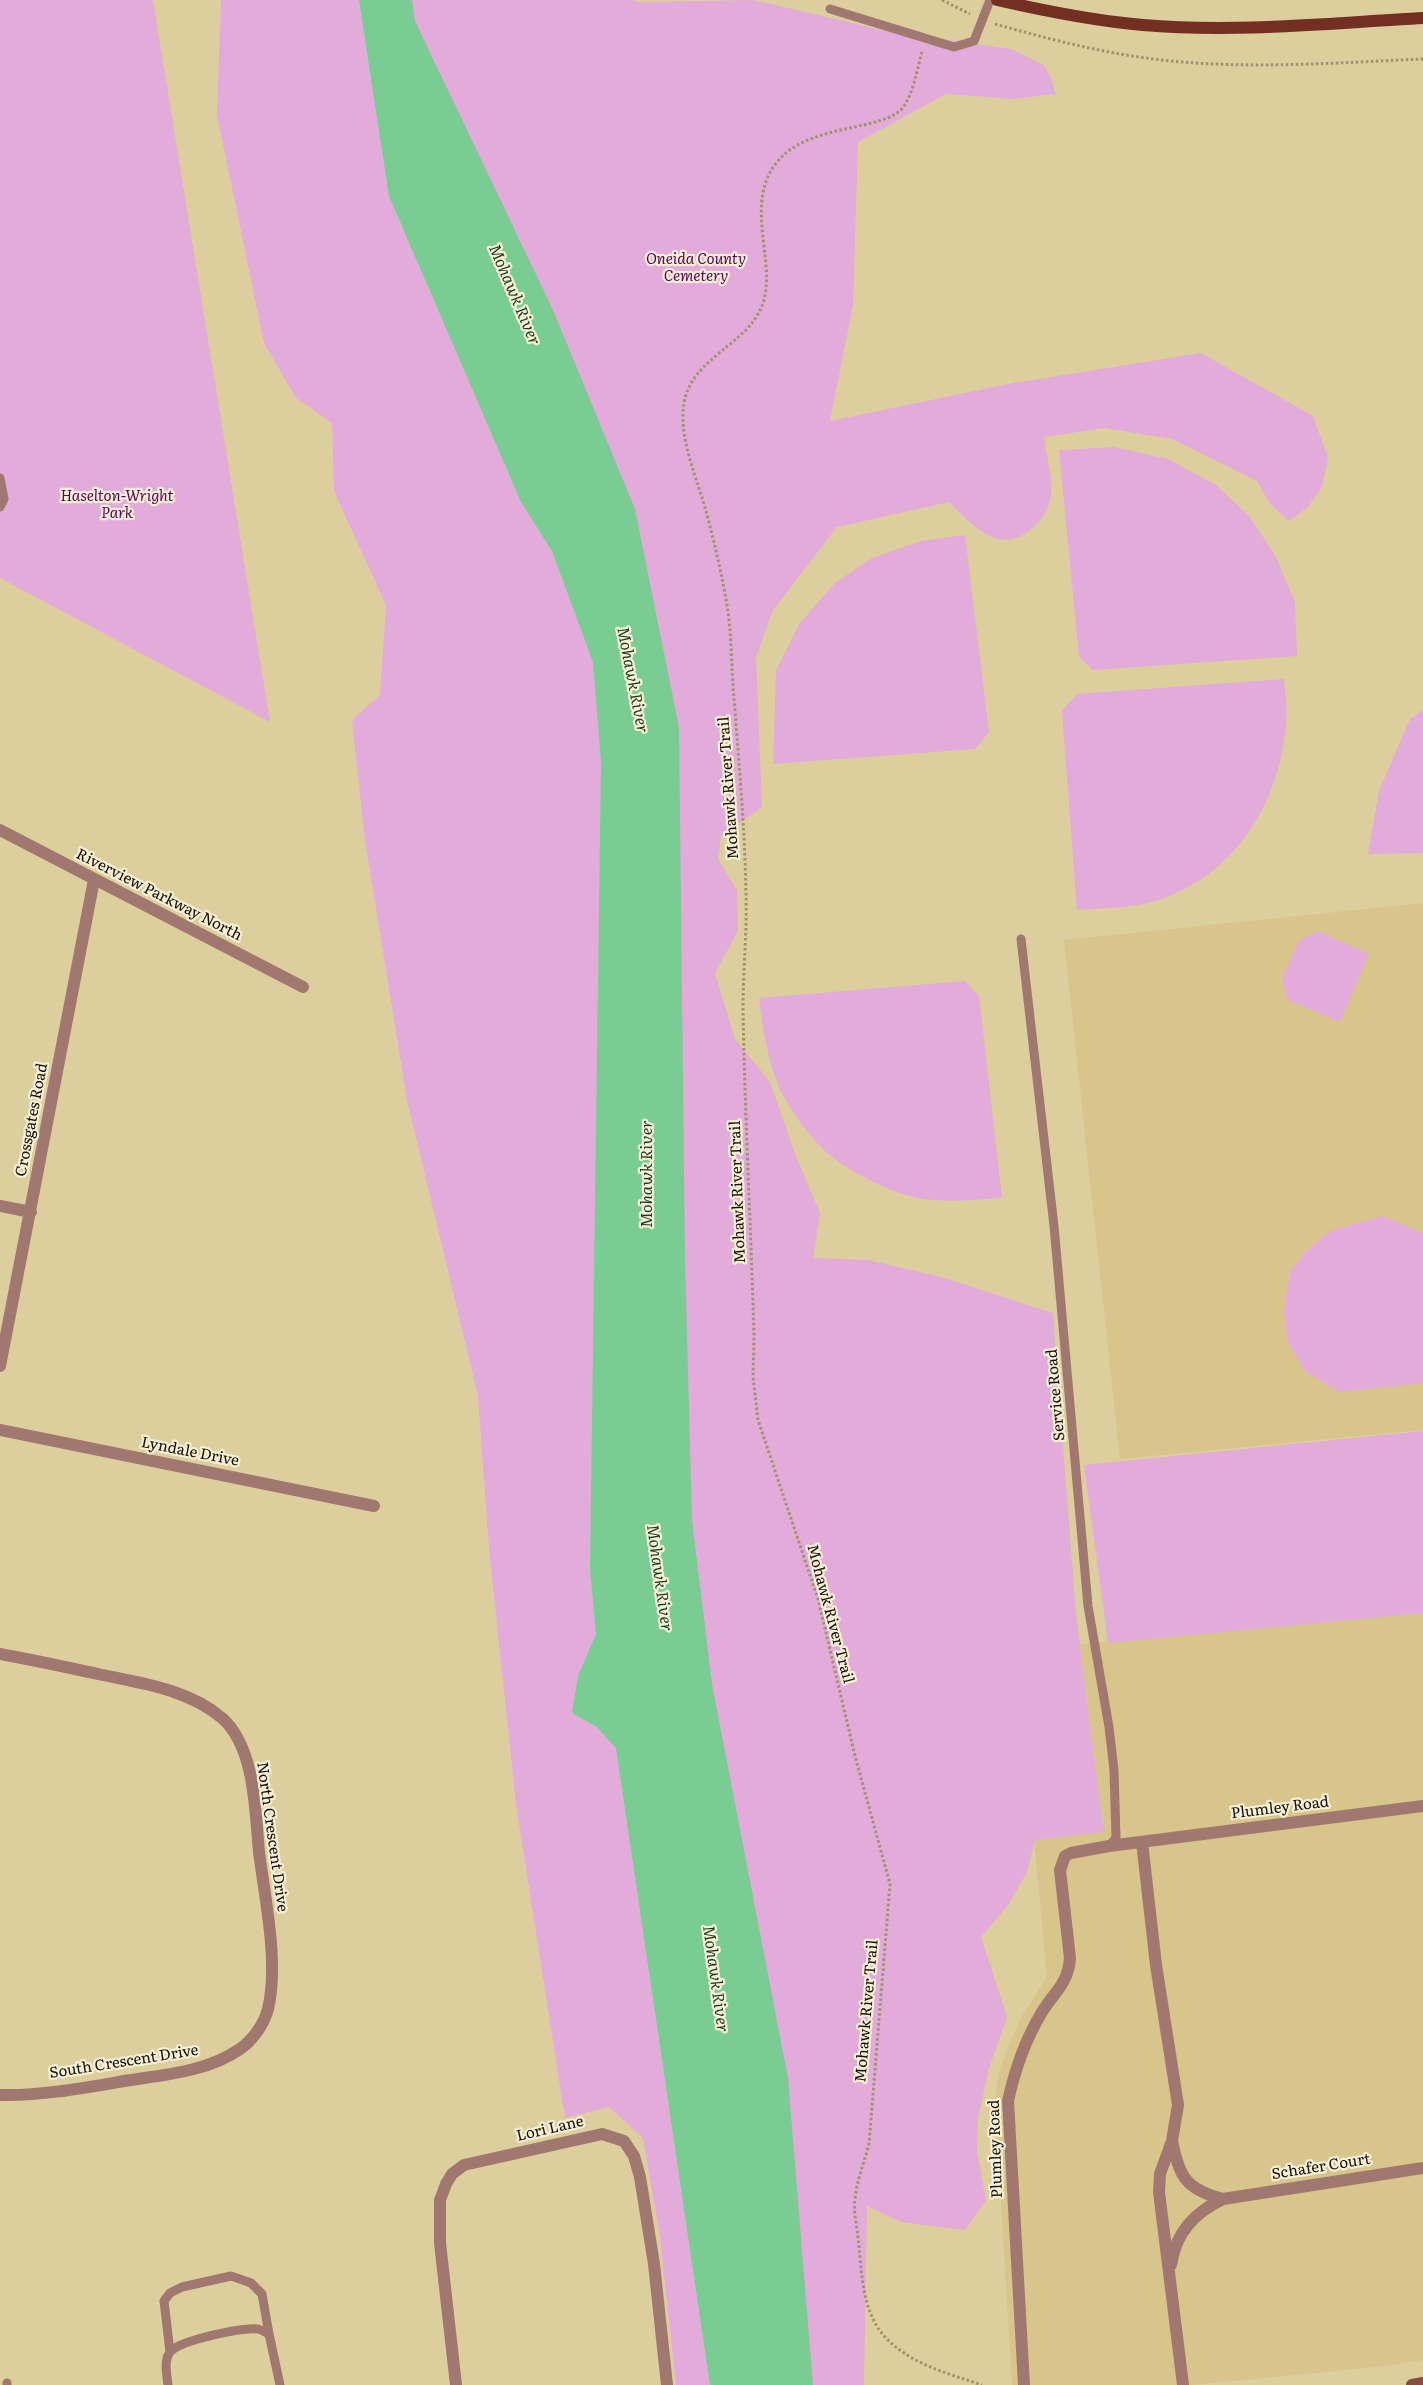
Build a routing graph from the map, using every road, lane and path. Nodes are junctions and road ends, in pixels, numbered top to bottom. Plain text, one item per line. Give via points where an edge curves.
1 (942, 0) edge
2 (990, 0) edge
3 (997, 0) edge
4 (830, 9) dead end
5 (1423, 18) edge
6 (983, 21) junction
7 (926, 39) junction
8 (1423, 59) edge
9 (0, 478) edge
10 (0, 507) edge
11 (0, 830) edge
12 (94, 880) junction
13 (1021, 939) dead end
14 (302, 988) dead end
15 (0, 1206) edge
16 (31, 1212) junction
17 (0, 1366) edge
18 (0, 1430) edge
19 (374, 1506) dead end
20 (0, 1654) edge
21 (1423, 1806) edge
22 (1142, 1842) junction
23 (1109, 1846) junction
24 (264, 2019) joint
25 (0, 2095) edge
26 (1172, 2141) junction
27 (1423, 2168) edge
28 (1223, 2199) junction
29 (1169, 2278) junction
30 (268, 2334) junction
31 (170, 2352) junction
32 (1423, 2383) edge
33 (168, 2385) edge
34 (280, 2385) edge
35 (456, 2385) edge
36 (667, 2385) edge
37 (982, 2385) edge
38 (1024, 2385) edge
39 (1183, 2385) edge
40 (1412, 2385) edge

1 - 6 path
2 - 6 lane
3 - 5 main road via 1051,12 1143,25 1210,27
4 - 7 lane
6 - 7 lane via 974,41 954,46
6 - 8 path via 1059,42 1140,57 1215,64
7 - 37 path, Mohawk River Trail via 903,109 886,119 827,132 798,144 775,164 767,180 762,215 767,283 763,304 750,328 717,354 688,388 684,403 684,432 720,563 728,613 744,835 743,1008 753,1377 758,1420 818,1600 890,1884 869,2144 857,2179 854,2202 863,2286 873,2320 901,2351 923,2366
9 - 10 lane via 4,499
11 - 12 street, Riverview Parkway North
12 - 14 street, Riverview Parkway North
12 - 16 street, Crossgates Road
13 - 23 lane, Service Road via 1055,1235 1088,1606 1110,1727 1116,1838
15 - 16 street
16 - 17 street, Crossgates Road
18 - 19 street, Lyndale Drive
20 - 24 street, North Crescent Drive via 154,1685 198,1701 222,1718 234,1732 242,1747 252,1788 273,1971
21 - 22 street, Plumley Road
22 - 23 street, Plumley Road
22 - 26 street via 1156,1965 1176,2094 1177,2116
23 - 38 street, Plumley Road via 1071,1853 1061,1862 1069,1972 1026,2041 1008,2101
24 - 25 street, South Crescent Drive via 257,2032 240,2049 212,2064 91,2086
26 - 28 street, Schafer Court via 1187,2182 1206,2194
26 - 29 street via 1160,2174 1159,2192
27 - 28 street, Schafer Court
28 - 29 street, Schafer Court via 1200,2212 1179,2235
29 - 39 street
30 - 31 lane via 256,2329 205,2337
30 - 31 lane via 262,2294 251,2283 231,2276 182,2287 170,2293 164,2301
30 - 34 lane
31 - 33 lane via 167,2360
32 - 40 street
35 - 36 street, Lori Lane via 440,2243 440,2200 446,2184 452,2174 464,2165 602,2134 624,2141 634,2156 640,2177 654,2264

